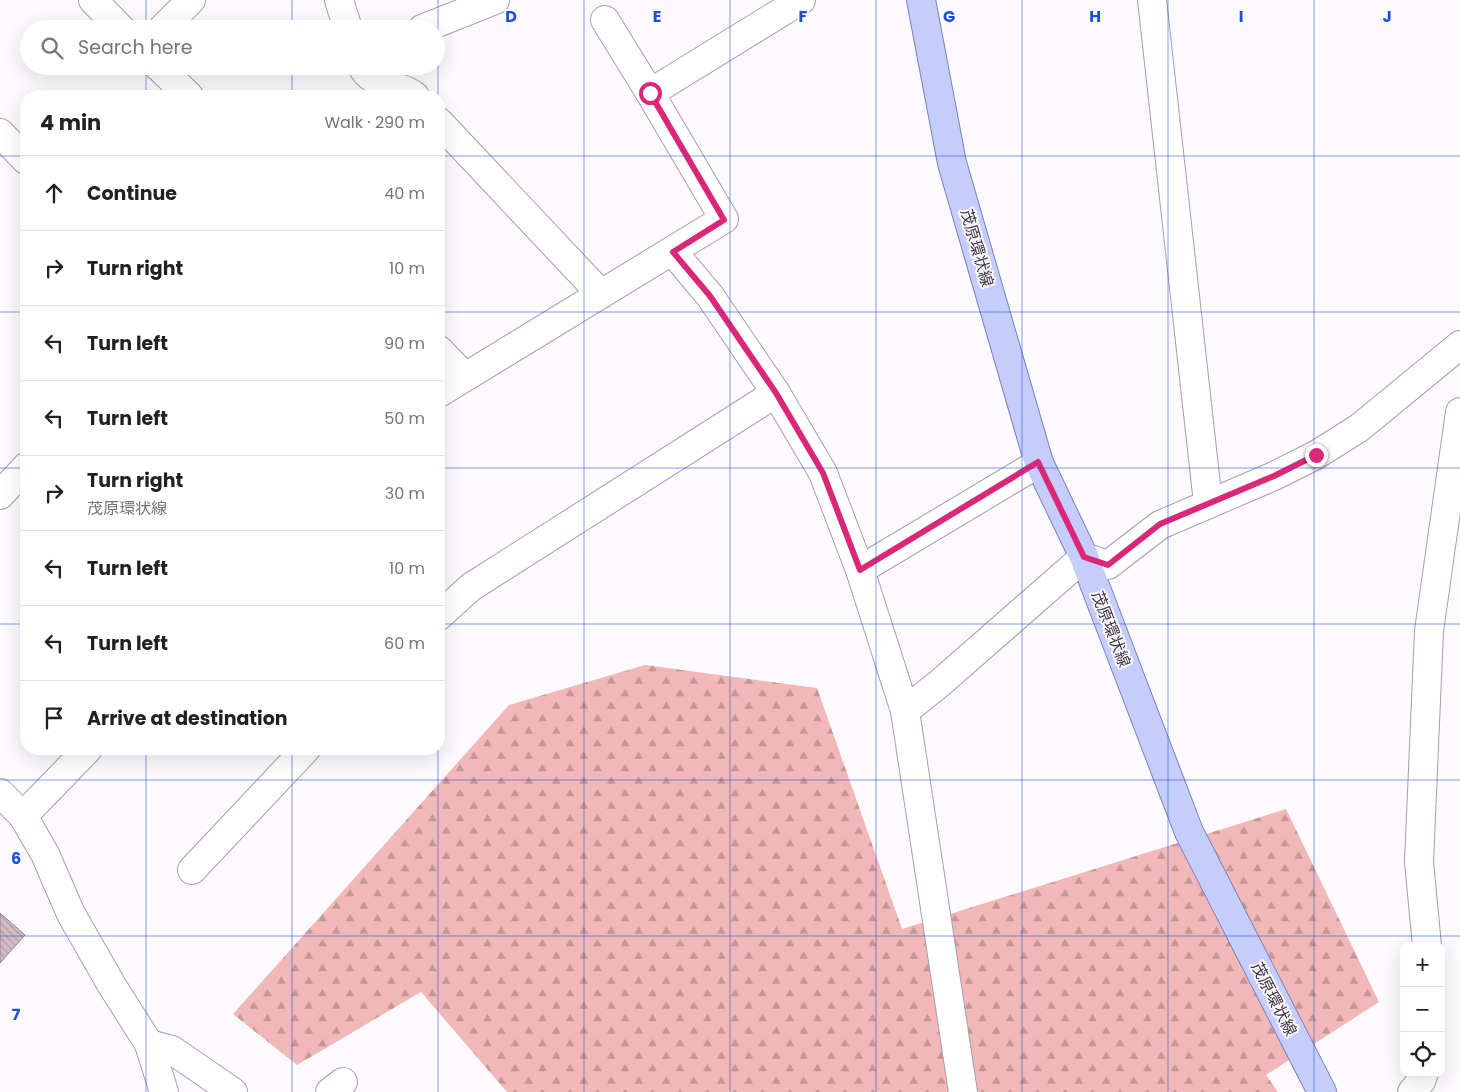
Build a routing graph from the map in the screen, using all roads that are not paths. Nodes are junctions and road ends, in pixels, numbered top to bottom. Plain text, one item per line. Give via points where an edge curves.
1 (93, 0) edge
2 (191, 0) edge
3 (339, 0) edge
4 (495, 0) edge
5 (921, 0) edge
6 (1152, 0) edge
7 (787, 4) edge
8 (112, 20) edge
9 (171, 20) edge
10 (345, 20) edge
11 (445, 20) edge
12 (605, 20) dead end
13 (167, 75) edge
14 (367, 75) edge
15 (183, 90) edge
16 (406, 90) edge
17 (650, 93) junction
18 (445, 128) edge
19 (0, 133) edge
20 (20, 154) edge
21 (673, 252) junction
22 (601, 294) junction
23 (1460, 345) edge
24 (445, 356) edge
25 (465, 377) junction
26 (445, 390) edge
27 (776, 393) junction
28 (1460, 412) edge
29 (1038, 462) junction
30 (20, 473) edge
31 (0, 495) edge
32 (1208, 503) junction
33 (1084, 557) junction
34 (860, 570) junction
35 (445, 611) edge
36 (905, 711) junction
37 (82, 755) edge
38 (300, 755) edge
39 (0, 793) edge
40 (23, 816) junction
41 (192, 870) dead end
42 (1427, 942) edge
43 (149, 1044) junction
44 (1423, 1077) edge
45 (164, 1092) edge
46 (233, 1092) edge
47 (962, 1092) edge
48 (1322, 1092) edge
49 (1412, 1092) edge

1 - 8 street
2 - 9 street
3 - 10 street
4 - 11 street
5 - 29 main road, 茂原環状線 via 952,163
6 - 32 street
7 - 17 street
12 - 17 street
13 - 15 street
14 - 16 street
17 - 21 street via 724,220
18 - 22 street
19 - 20 street
21 - 22 street
21 - 27 street via 710,296
22 - 25 street
23 - 32 street via 1374,416 1316,455
24 - 25 street
25 - 26 street
27 - 34 street via 823,473
27 - 35 street via 471,587
28 - 42 street via 1429,630 1418,862
29 - 33 main road, 茂原環状線
29 - 34 street
30 - 31 street
32 - 33 street via 1160,524 1108,565
33 - 36 street
33 - 48 main road, 茂原環状線 via 1189,832
34 - 36 street
36 - 47 street
37 - 40 street
38 - 41 street
39 - 40 street
40 - 43 street via 45,854 71,914
43 - 45 street
43 - 46 street via 172,1050
44 - 49 street

